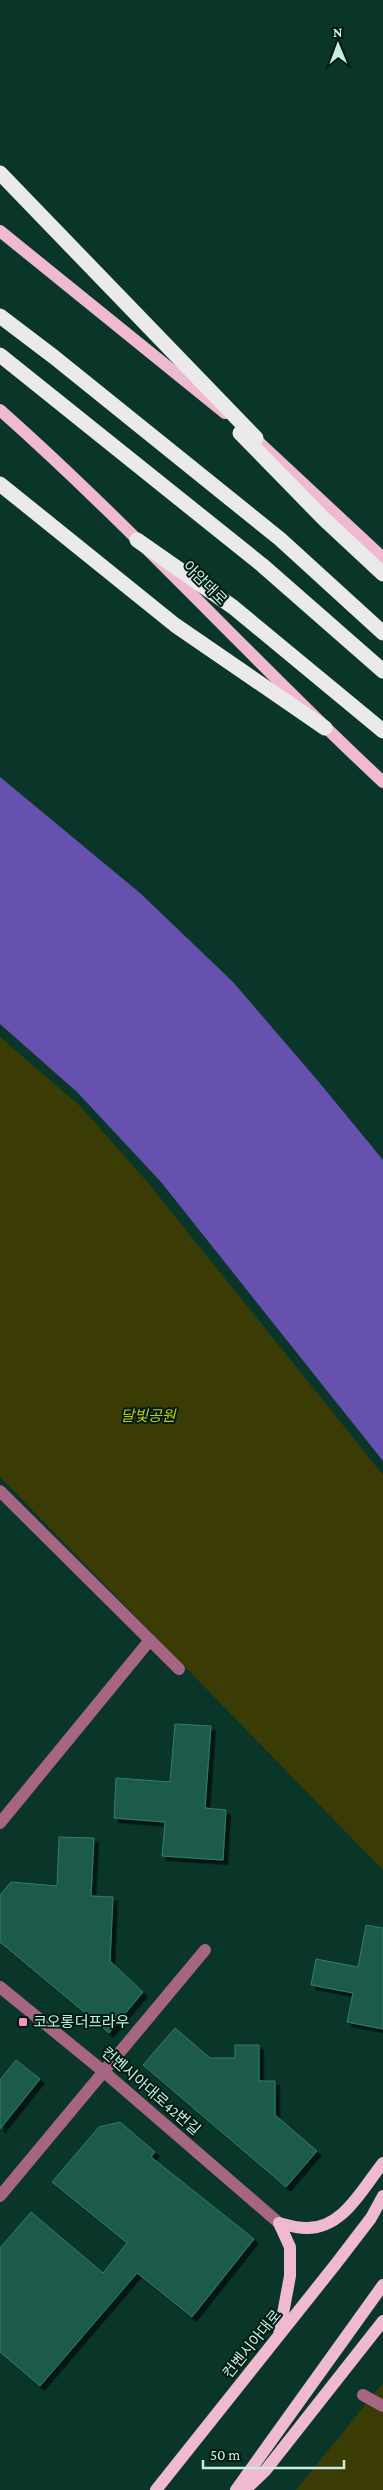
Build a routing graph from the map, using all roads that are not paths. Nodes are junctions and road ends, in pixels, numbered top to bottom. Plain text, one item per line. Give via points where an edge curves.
1 (0, 173) edge
2 (0, 231) edge
3 (0, 316) edge
4 (0, 355) edge
5 (204, 397) junction
6 (0, 410) edge
7 (256, 438) junction
8 (0, 484) edge
9 (137, 540) junction
10 (383, 558) edge
11 (383, 574) edge
12 (383, 633) edge
13 (383, 671) edge
14 (325, 728) junction
15 (383, 731) edge
16 (383, 782) edge
17 (0, 1491) edge
18 (150, 1640) junction
19 (179, 1669) dead end
20 (0, 1823) edge
21 (205, 1950) dead end
22 (0, 1986) edge
23 (103, 2071) junction
24 (383, 2163) edge
25 (0, 2196) edge
26 (383, 2196) edge
27 (383, 2203) edge
28 (371, 2218) junction
29 (279, 2224) junction
30 (383, 2285) edge
31 (383, 2321) edge
32 (279, 2336) junction
33 (362, 2395) dead end
34 (383, 2406) edge
35 (156, 2490) edge
36 (236, 2490) edge
37 (245, 2490) edge

1 - 7 highway
2 - 5 main road
3 - 12 highway via 280,539
4 - 13 highway via 262,565
5 - 7 main road
5 - 11 highway
6 - 9 main road, 아암대로 via 66,468
7 - 10 main road
8 - 14 highway via 175,626
9 - 14 main road, 아암대로
9 - 15 highway via 232,607
14 - 16 main road, 아암대로
17 - 18 street
18 - 19 street
18 - 20 street
21 - 23 street
22 - 23 street, 컨벤시아대로42번길
23 - 25 street
23 - 29 street, 컨벤시아대로42번길
24 - 29 main road via 340,2217 329,2224 306,2228
26 - 28 main road, 컨벤시아대로
27 - 28 main road, 컨벤시아대로
28 - 32 main road, 컨벤시아대로
29 - 32 main road via 290,2247 290,2276
30 - 36 main road
31 - 37 main road via 265,2471
32 - 35 main road, 컨벤시아대로
33 - 34 street

